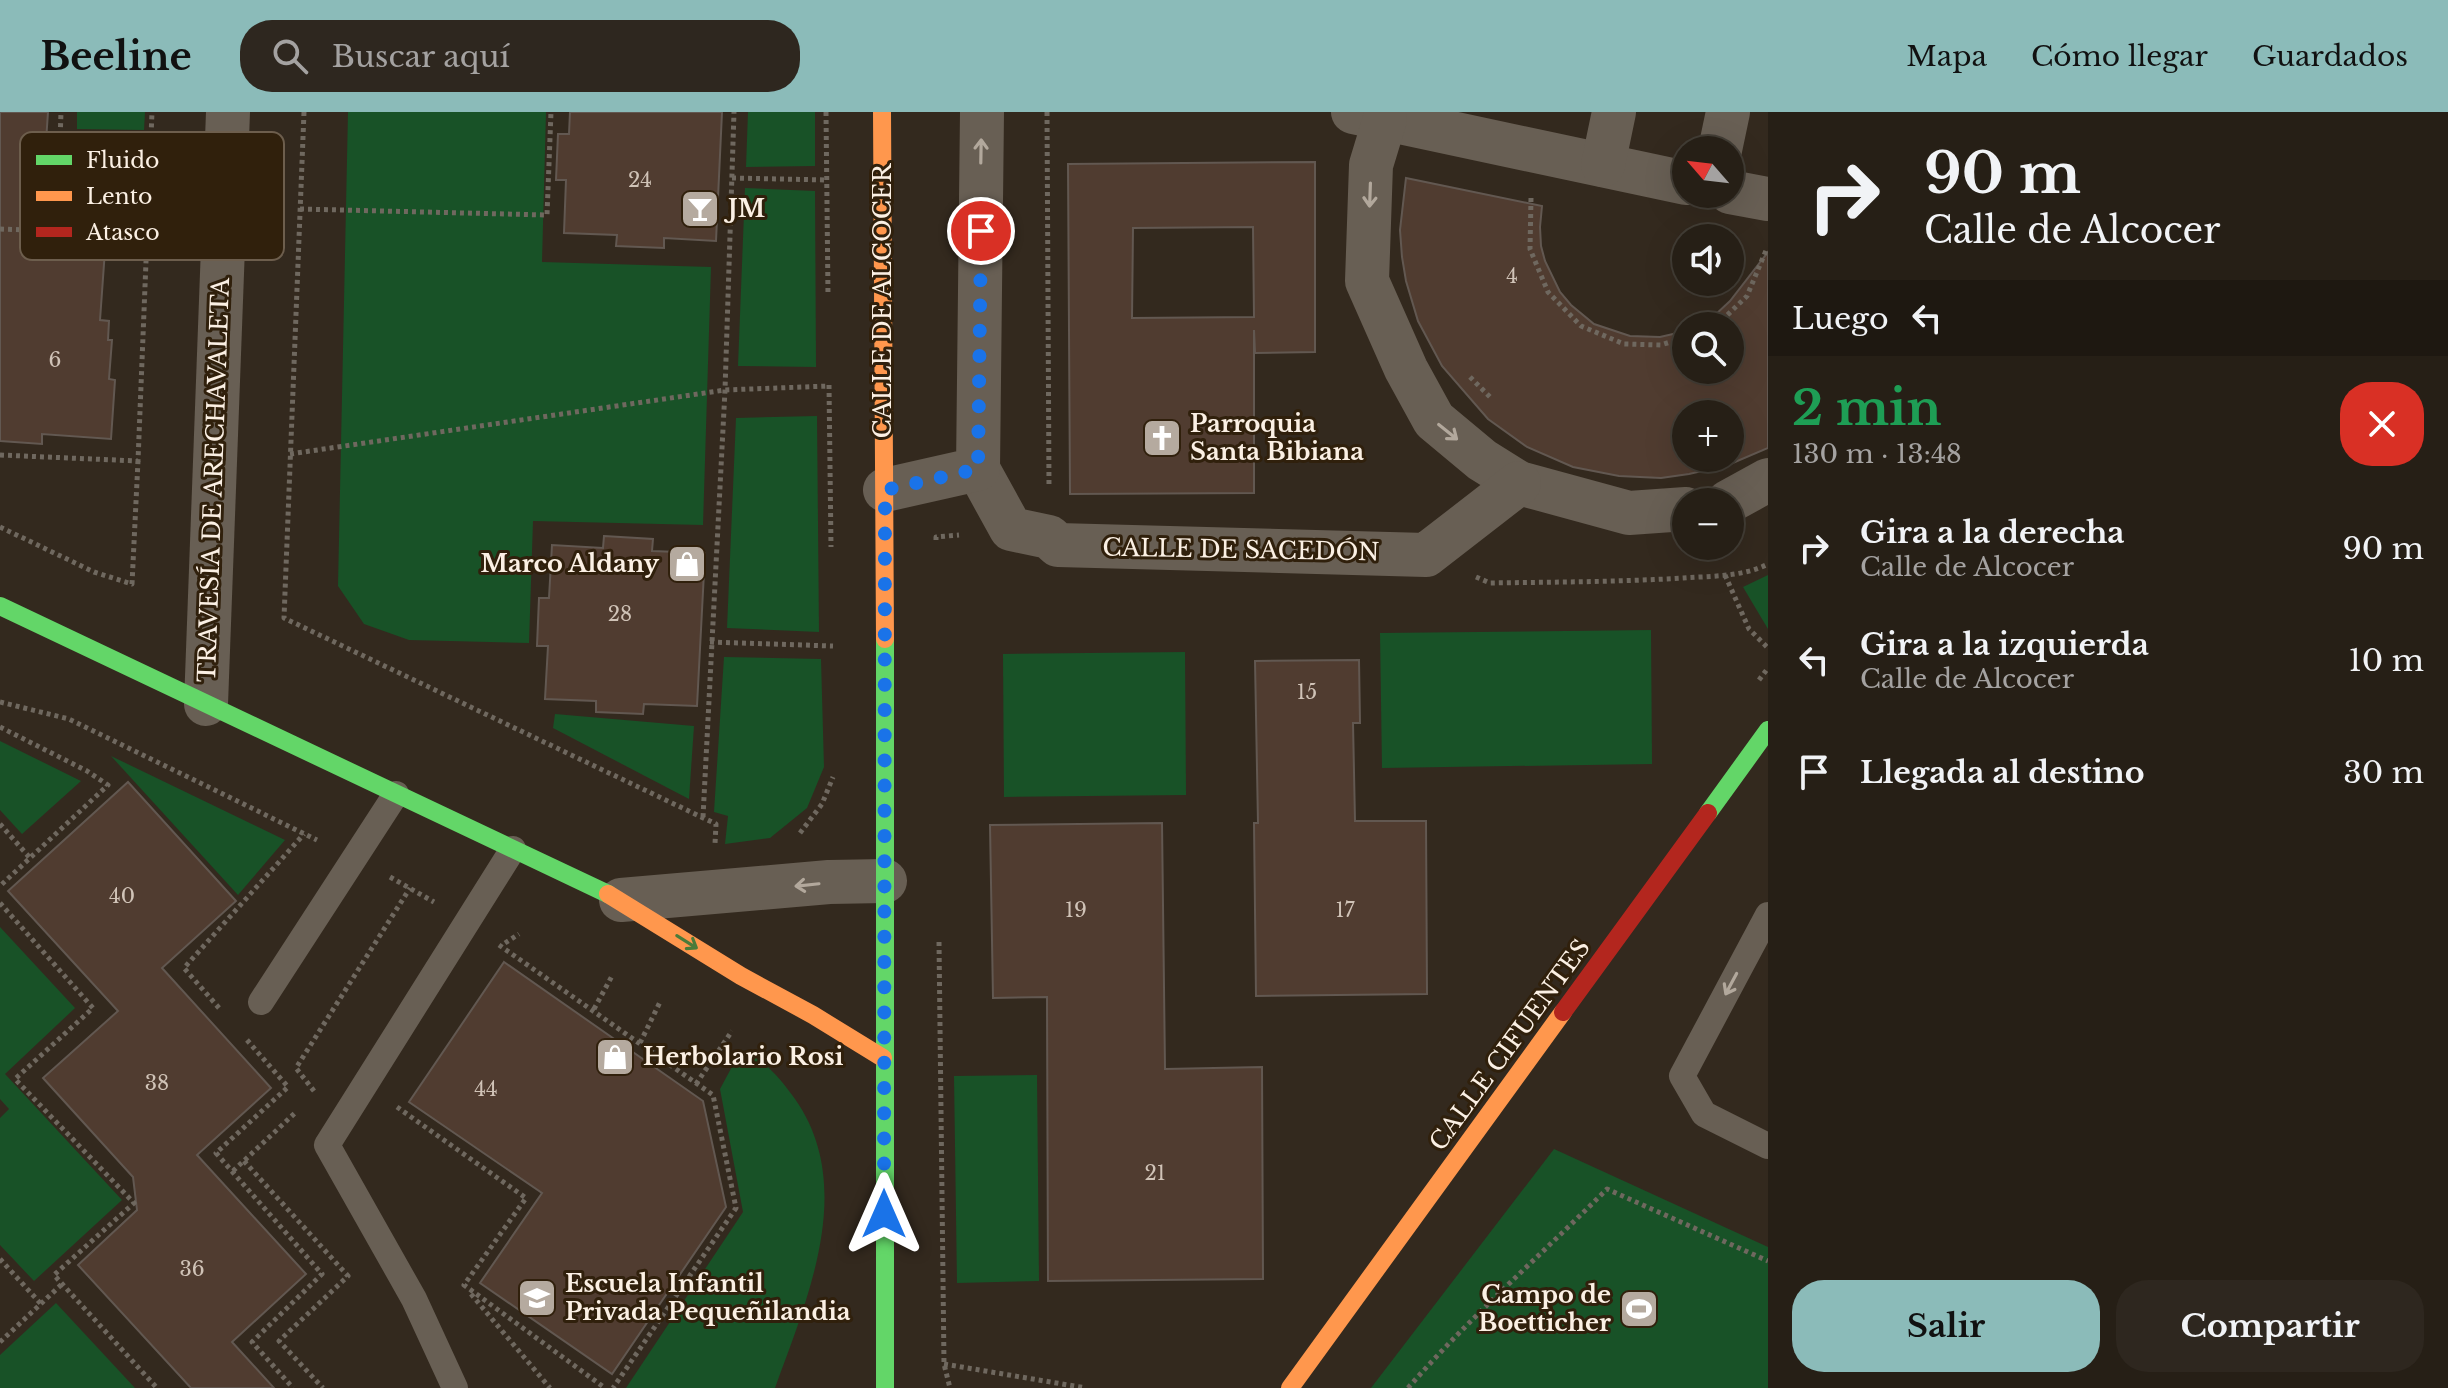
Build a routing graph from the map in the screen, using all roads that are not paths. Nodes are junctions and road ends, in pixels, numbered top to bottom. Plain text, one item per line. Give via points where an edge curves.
1 (228, 112) edge
2 (882, 112) edge
3 (982, 112) edge
4 (1614, 112) edge
5 (1728, 112) edge
6 (1369, 115) edge
7 (227, 132) edge
8 (1723, 136) edge
9 (1603, 165) junction
10 (1672, 180) edge
11 (1744, 195) edge
12 (1768, 199) edge
13 (222, 260) edge
14 (978, 469) junction
15 (1768, 480) edge
16 (1519, 483) junction
17 (885, 490) junction
18 (1744, 493) edge
19 (1672, 510) edge
20 (0, 606) edge
21 (206, 704) junction
22 (1768, 730) edge
23 (396, 794) junction
24 (513, 849) junction
25 (885, 881) junction
26 (621, 900) junction
27 (1768, 915) edge
28 (261, 1002) dead end
29 (883, 1058) junction
30 (1768, 1146) edge
31 (884, 1355) junction
32 (901, 1377) dead end
33 (877, 1383) edge
34 (455, 1388) edge
35 (1290, 1388) edge

1 - 7 street, TRAVESÍA DE ARECHAVALETA
2 - 17 street, CALLE DE ALCOCER
14 -> 3 street
4 - 9 street
5 - 8 street
6 - 9 street
6 -> 16 street via 1367,281 1434,420
9 - 10 street
11 - 12 street
13 - 21 street, TRAVESÍA DE ARECHAVALETA
14 - 16 street, CALLE DE SACEDÓN via 1011,529 1049,537 1058,545 1426,555
14 - 17 street
15 - 18 street
16 - 19 street via 1629,513
17 - 25 street, CALLE DE ALCOCER
20 - 21 street
21 - 23 street
22 - 35 street, CALLE CIFUENTES
23 - 24 street
23 - 28 lane
24 - 26 street
24 - 34 lane via 327,1145 414,1299
25 -> 26 street
25 - 29 street, CALLE DE ALCOCER
26 -> 29 street
27 -> 30 lane via 1682,1076 1704,1114
29 - 31 street, CALLE DE ALCOCER
31 - 32 street
31 - 33 street, CALLE DE ALCOCER

